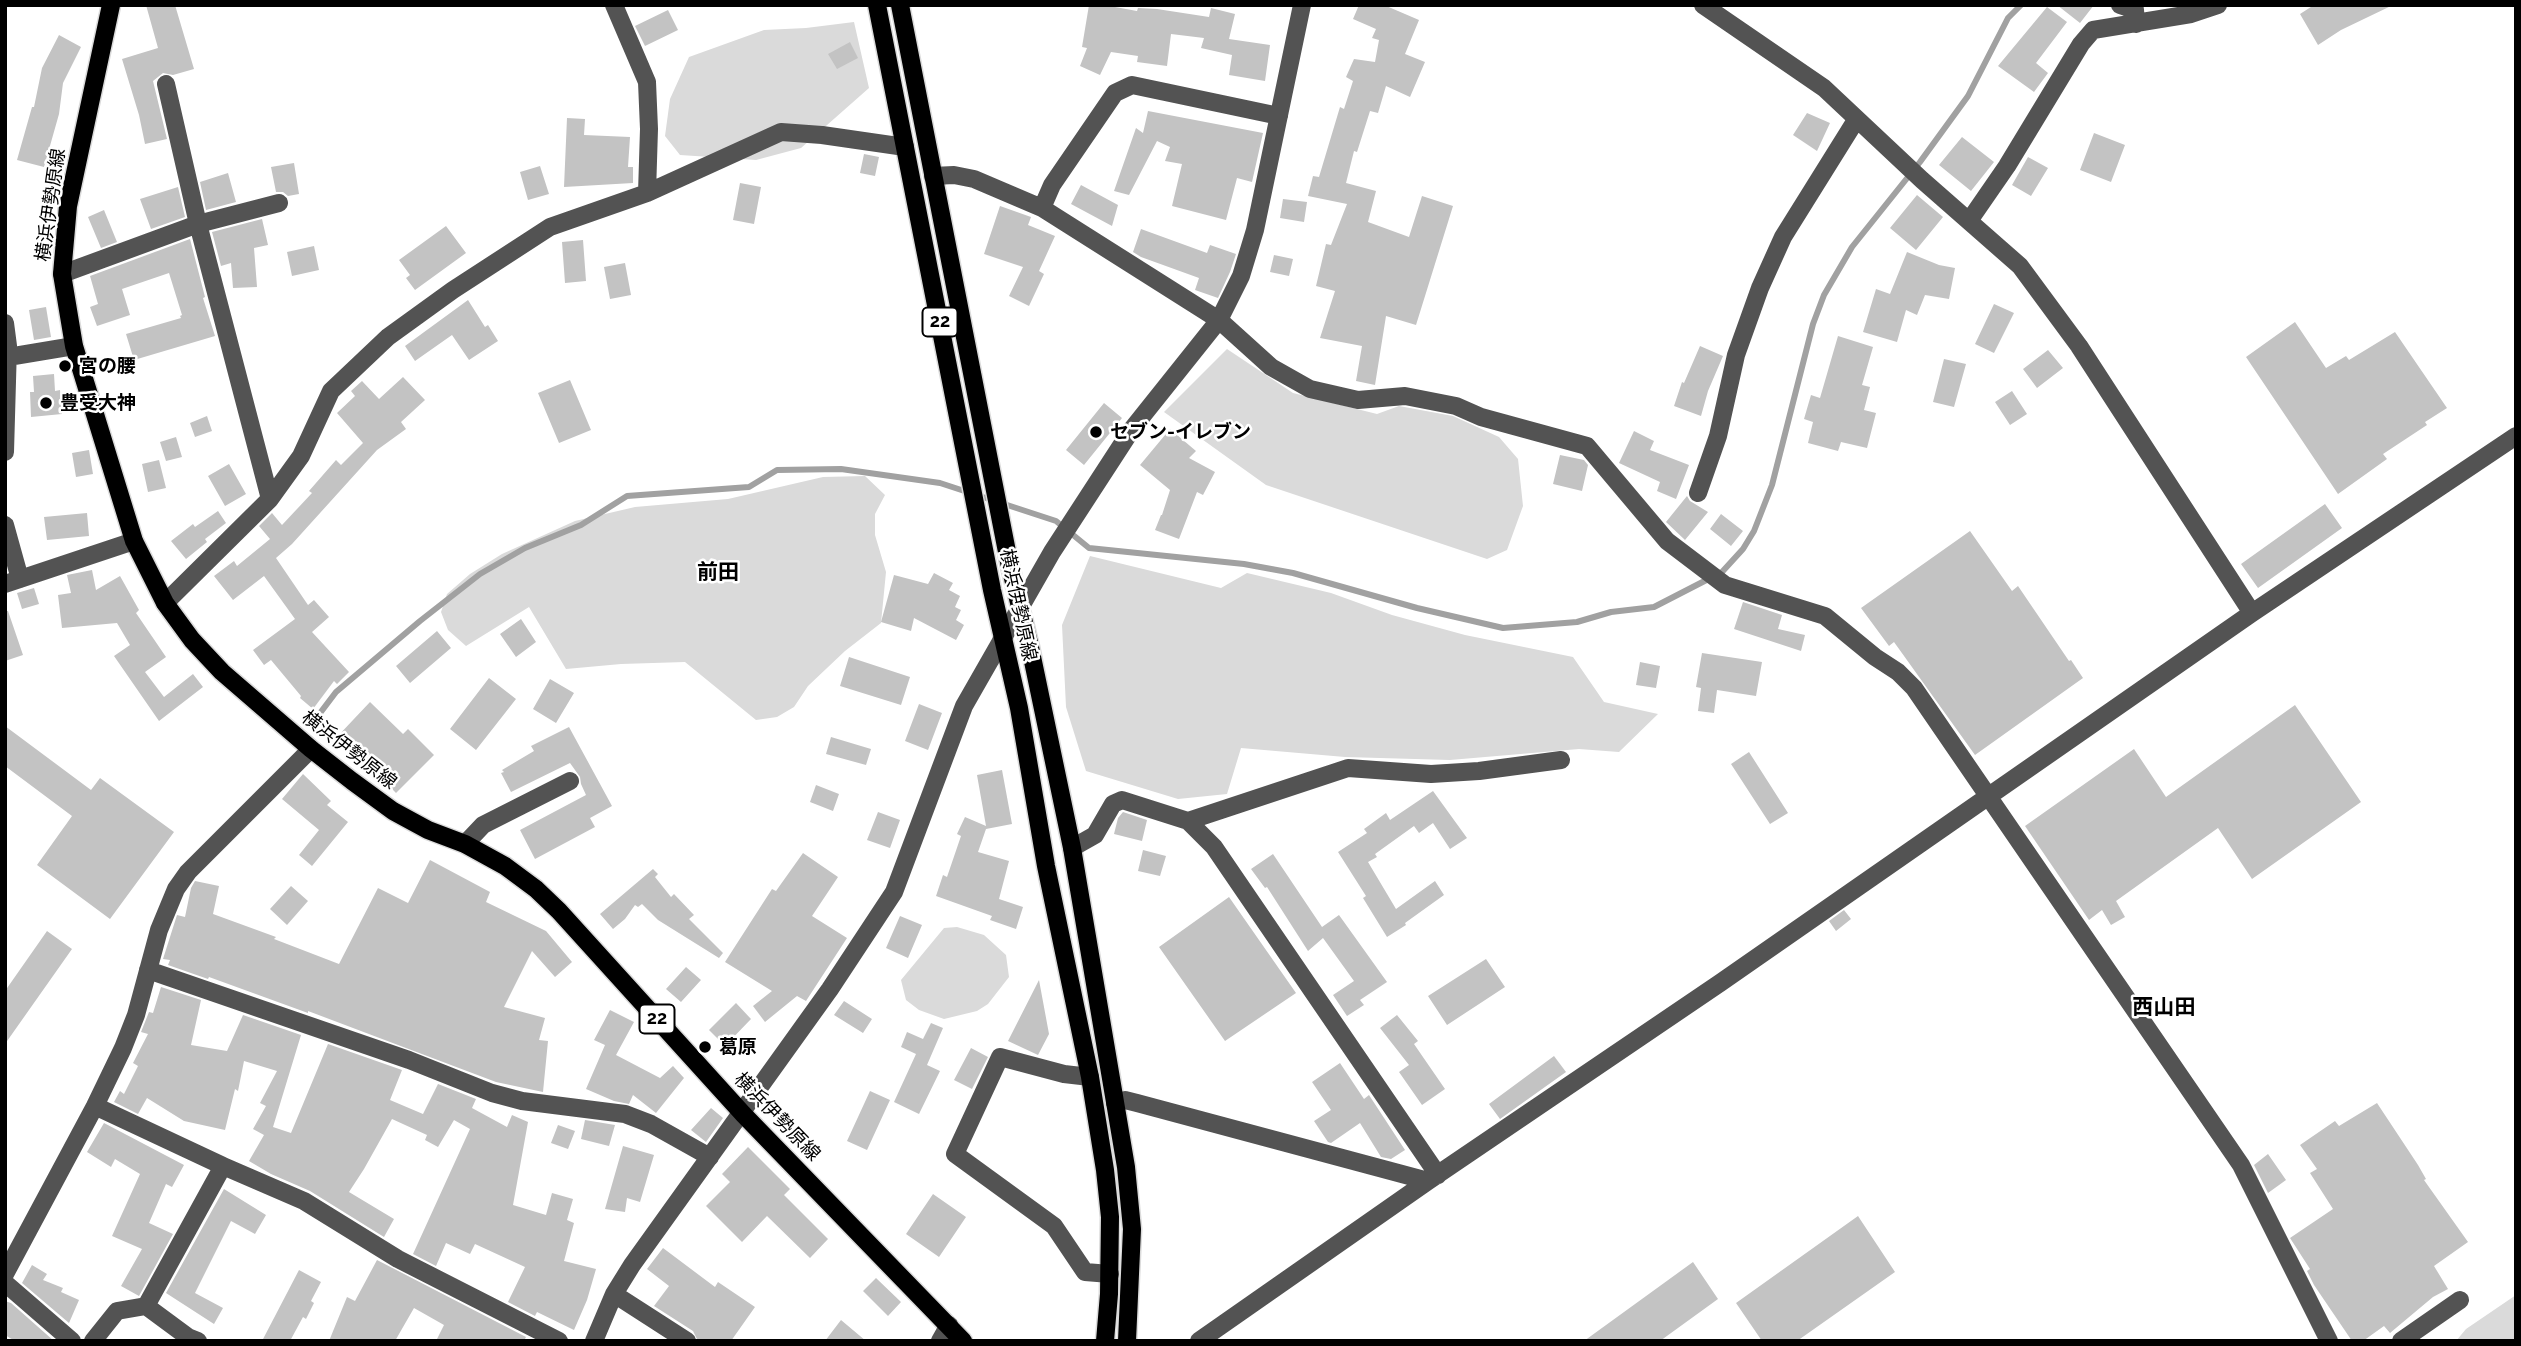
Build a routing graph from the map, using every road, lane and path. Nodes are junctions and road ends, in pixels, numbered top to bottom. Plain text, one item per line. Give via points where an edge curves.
1 (111, 5) edge
2 (614, 5) edge
3 (877, 5) edge
4 (900, 5) edge
5 (1302, 5) edge
6 (1703, 5) edge
7 (2120, 5) edge
8 (2218, 5) edge
9 (2136, 24) junction
10 (166, 83) dead end
11 (1279, 116) junction
12 (1856, 120) junction
13 (905, 147) junction
14 (933, 176) junction
15 (647, 193) junction
16 (279, 203) dead end
17 (1042, 208) junction
18 (1969, 221) junction
19 (198, 224) junction
20 (62, 274) junction
21 (1219, 320) junction
22 (5, 323) edge
23 (74, 346) junction
24 (8, 357) junction
25 (2516, 436) edge
26 (5, 452) edge
27 (1698, 493) dead end
28 (270, 499) junction
29 (5, 525) edge
30 (134, 541) junction
31 (13, 582) edge
32 (165, 603) junction
33 (1020, 607) junction
34 (2252, 613) junction
35 (1003, 638) junction
36 (311, 749) junction
37 (1561, 760) dead end
38 (570, 781) dead end
39 (1986, 796) junction
40 (1188, 821) junction
41 (465, 844) junction
42 (1072, 848) junction
43 (148, 970) junction
44 (1090, 1077) junction
45 (1115, 1103) junction
46 (95, 1106) junction
47 (743, 1114) junction
48 (710, 1157) junction
49 (223, 1166) junction
50 (1433, 1178) junction
51 (1110, 1273) junction
52 (5, 1274) edge
53 (5, 1283) edge
54 (614, 1294) junction
55 (2460, 1300) dead end
56 (146, 1306) junction
57 (945, 1333) edge
58 (190, 1339) edge
59 (72, 1341) edge
60 (93, 1341) edge
61 (559, 1341) edge
62 (594, 1341) edge
63 (687, 1341) edge
64 (964, 1341) edge
65 (1105, 1341) edge
66 (1127, 1341) edge
67 (1199, 1341) edge
68 (2329, 1341) edge
69 (2401, 1341) edge

1 - 20 main road, 横浜伊勢原線 / 22 via 68,206
2 - 15 street via 647,82
3 - 13 main road, 横浜伊勢原線 / 22
4 - 14 main road, 横浜伊勢原線 / 22
5 - 11 street
6 - 12 street via 1824,88
7 - 9 street via 2135,10
8 - 9 street
9 - 18 street via 2093,30 2081,44
10 - 19 street
11 - 17 street via 1132,85 1115,93 1052,185
11 - 21 street via 1255,230 1241,276
12 - 18 street
12 - 27 street via 1783,237 1760,288 1736,355 1718,436
13 - 15 street via 781,132
13 - 35 main road, 横浜伊勢原線 / 22
14 - 17 street via 974,179
14 - 33 main road, 横浜伊勢原線 / 22
15 - 28 street via 550,227 388,337 331,391 301,456
16 - 19 street
17 - 21 street
18 - 34 street via 2020,267 2079,346
19 - 20 street
19 - 28 street
20 - 23 main road, 横浜伊勢原線 / 22
21 - 33 street via 1132,429
21 - 39 street via 1271,366 1310,389 1358,400 1405,396 1456,406 1587,446 1667,541 1725,585 1825,616 1898,672 1914,688
22 - 24 street
23 - 24 street
23 - 30 main road, 横浜伊勢原線 / 22
24 - 26 street
25 - 34 street
28 - 32 street
29 - 31 street
30 - 31 street
30 - 32 main road, 横浜伊勢原線 / 22
32 - 36 main road, 横浜伊勢原線 / 22 via 222,672
33 - 35 street
33 - 42 main road, 横浜伊勢原線 / 22
34 - 39 street
35 - 44 main road, 横浜伊勢原線 / 22
35 - 47 street via 964,706 894,892
36 - 41 main road, 横浜伊勢原線 / 22 via 393,811
36 - 43 street via 182,879 167,908
37 - 40 street via 1431,774 1348,768
38 - 41 street via 483,825
39 - 50 street
39 - 68 street via 2241,1165
40 - 42 street via 1122,800 1113,804 1095,835
40 - 50 street via 1214,846
41 - 47 main road, 横浜伊勢原線 / 22 via 536,888
42 - 45 main road, 横浜伊勢原線 / 22
43 - 46 street via 132,1026
43 - 48 street via 492,1093 625,1114
44 - 51 main road, 横浜伊勢原線 / 22 via 1107,1182
44 - 51 street via 1000,1057 955,1154 1054,1226 1085,1272
45 - 50 street via 1136,1103
45 - 66 main road, 横浜伊勢原線 / 22 via 1132,1229
46 - 49 street
46 - 52 street
47 - 48 street
47 - 57 main road, 横浜伊勢原線 / 22
48 - 54 street
49 - 56 street
49 - 61 street via 304,1201 398,1259
50 - 67 street
51 - 65 main road, 横浜伊勢原線 / 22
53 - 59 street
54 - 62 street
54 - 63 street
55 - 69 street
56 - 58 street
56 - 60 street via 117,1311
57 - 64 main road, 横浜伊勢原線 / 22

